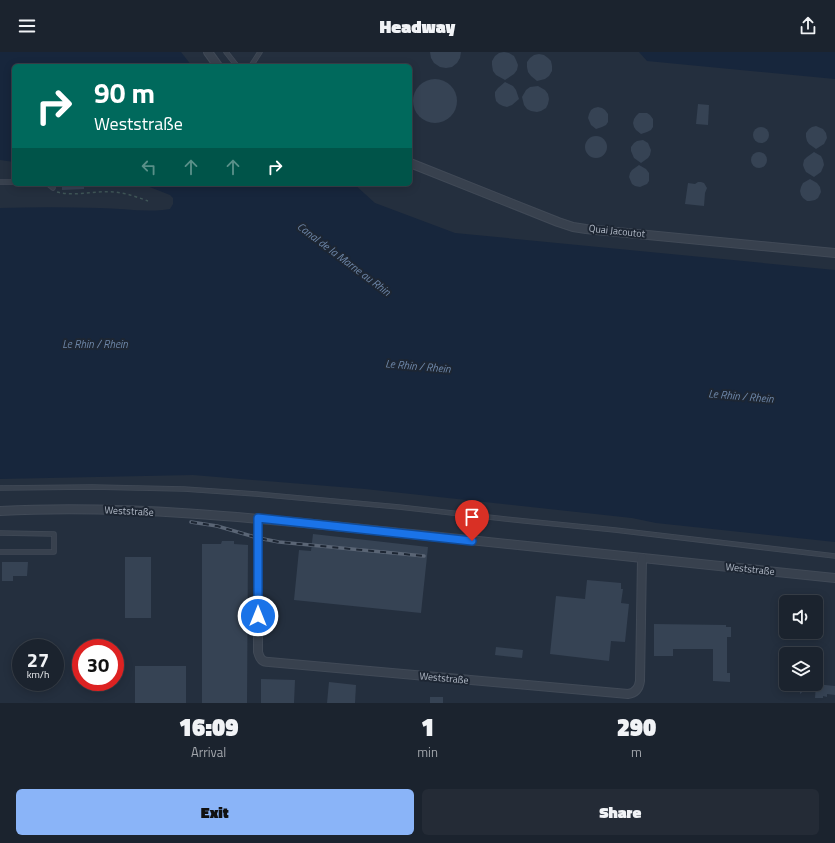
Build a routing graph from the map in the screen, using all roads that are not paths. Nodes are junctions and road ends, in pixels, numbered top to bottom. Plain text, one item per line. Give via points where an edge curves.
1 (208, 52) edge
2 (226, 52) edge
3 (260, 52) edge
4 (217, 64) edge
5 (235, 64) edge
6 (252, 64) edge
7 (412, 164) edge
8 (0, 182) edge
9 (12, 182) edge
10 (835, 252) edge
11 (0, 488) edge
12 (0, 511) edge
13 (258, 518) junction
14 (0, 533) edge
15 (0, 552) edge
16 (835, 556) edge
17 (642, 558) junction
18 (835, 578) edge

1 - 4 street
2 - 5 lane
3 - 6 lane
7 - 10 street, Quai Jacoutot via 573,227
8 - 9 lane
11 - 16 lane via 184,489 256,494 615,530
12 - 13 street, Weststraße via 114,510
13 - 17 street, Weststraße
13 - 17 street, Weststraße via 258,647 259,656 264,662 634,693 640,681
14 - 15 lane via 54,534 54,552
17 - 18 street, Weststraße

